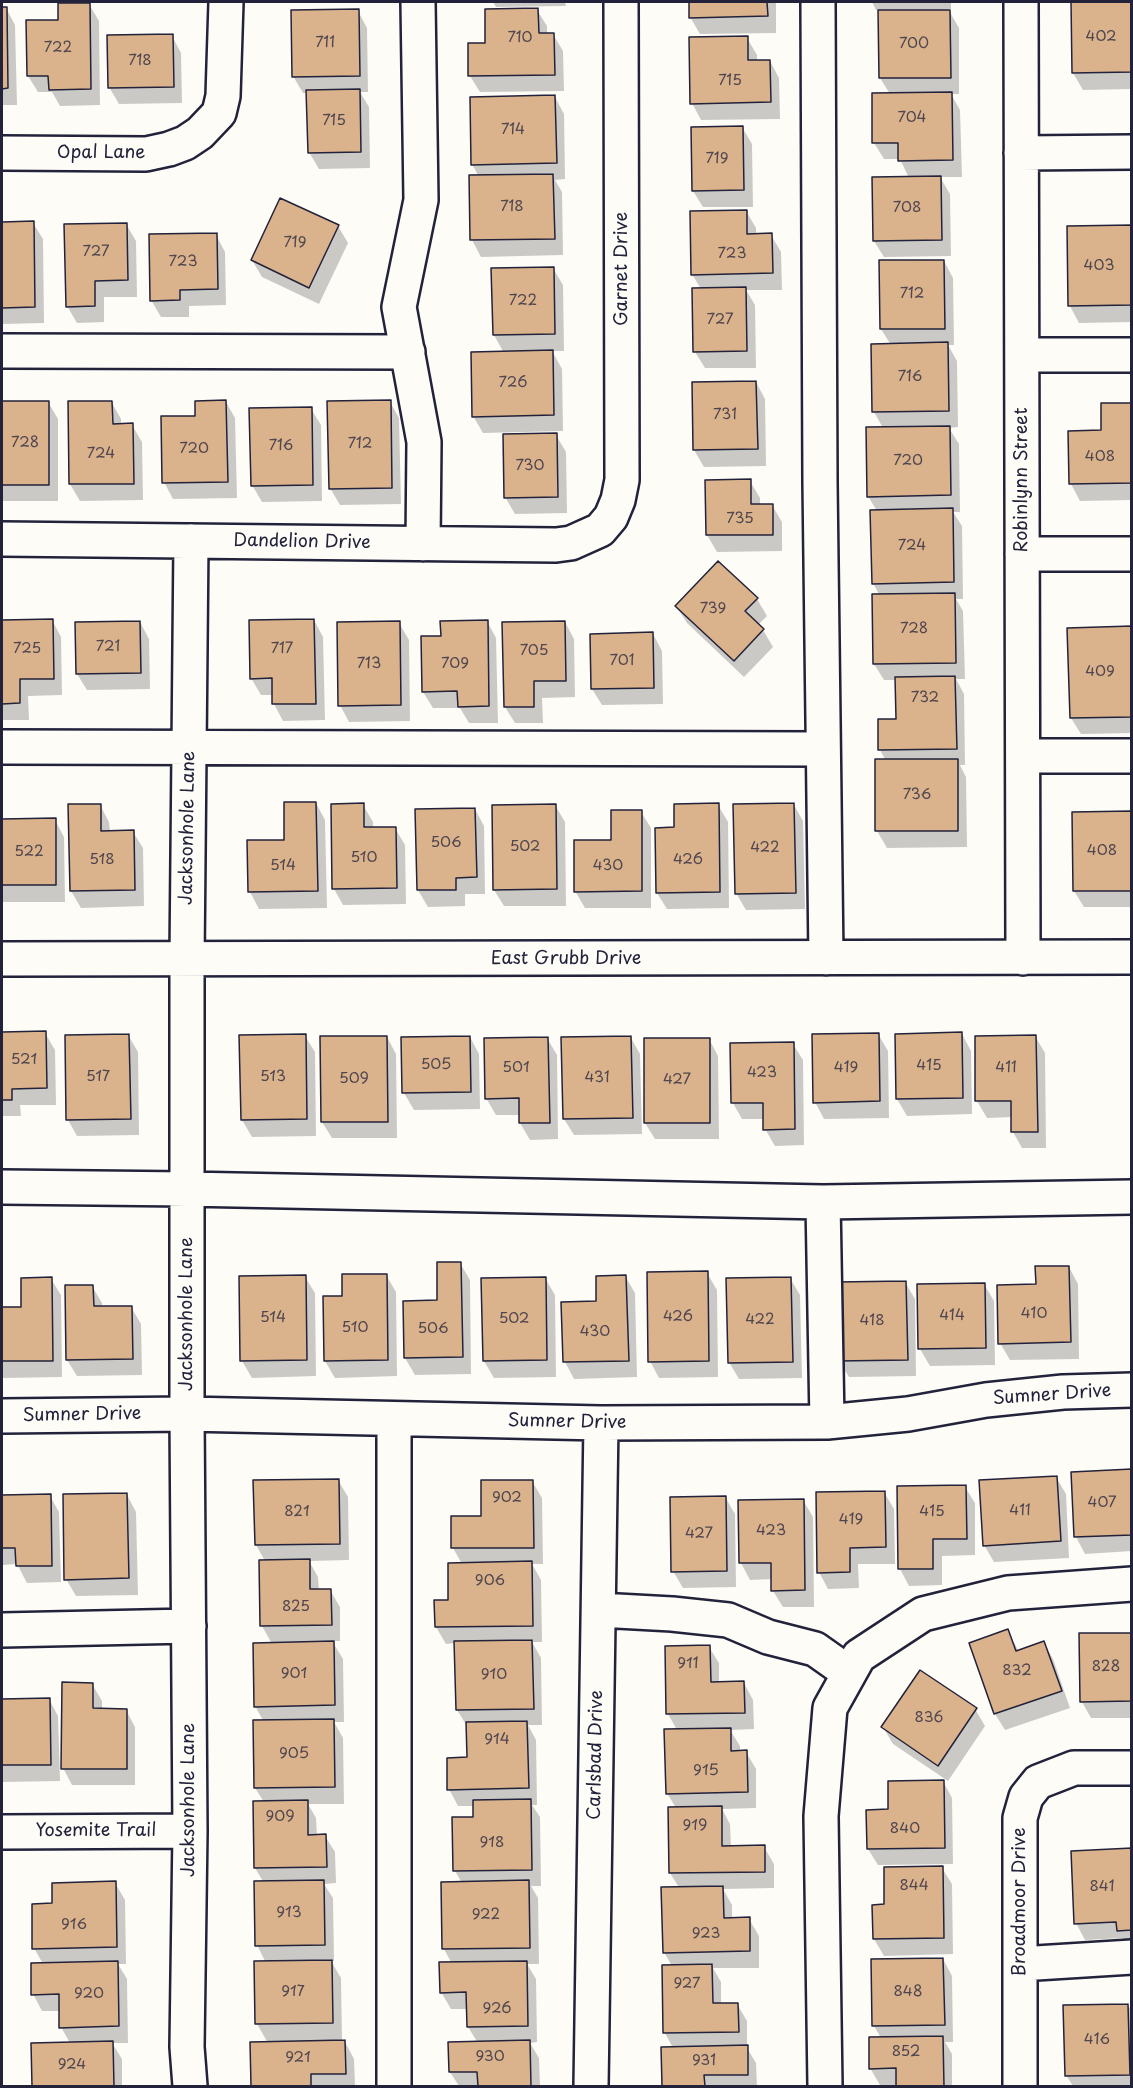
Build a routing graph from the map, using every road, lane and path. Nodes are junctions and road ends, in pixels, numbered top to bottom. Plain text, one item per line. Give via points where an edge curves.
1 (226, 2) edge
2 (418, 2) edge
3 (621, 2) edge
4 (818, 2) edge
5 (1021, 2) edge
6 (1131, 152) edge
7 (2, 153) edge
8 (1021, 153) junction
9 (2, 351) edge
10 (408, 352) junction
11 (1022, 355) junction
12 (1131, 355) edge
13 (600, 530) joint
14 (2, 538) edge
15 (191, 541) junction
16 (423, 544) junction
17 (1022, 554) junction
18 (1131, 554) edge
19 (189, 746) junction
20 (2, 747) edge
21 (823, 749) junction
22 (1023, 756) junction
23 (1131, 756) edge
24 (1131, 957) edge
25 (826, 958) junction
26 (1023, 958) junction
27 (2, 959) edge
28 (187, 960) junction
29 (2, 1187) edge
30 (187, 1189) junction
31 (1131, 1197) edge
32 (823, 1202) junction
33 (1131, 1390) edge
34 (187, 1414) junction
35 (2, 1416) edge
36 (394, 1419) junction
37 (827, 1422) junction
38 (602, 1423) junction
39 (1131, 1584) edge
40 (598, 1610) junction
41 (189, 1626) junction
42 (2, 1629) edge
43 (849, 1673) junction
44 (1131, 1768) edge
45 (190, 1831) junction
46 (2, 1832) edge
47 (1131, 1957) edge
48 (1020, 1964) junction
49 (190, 2086) edge
50 (394, 2086) edge
51 (591, 2086) edge
52 (825, 2086) edge
53 (1020, 2086) edge

1 - 7 street, Opal Lane via 223,96 219,113 200,134 169,150 146,154
2 - 10 street via 421,200 399,307
3 - 13 street, Garnet Drive via 622,480 611,517
4 - 21 street
5 - 8 street, Robinlynn Street
6 - 8 street
8 - 11 street, Robinlynn Street
9 - 10 street
10 - 16 street via 424,441
11 - 12 street
11 - 17 street, Robinlynn Street
13 - 16 street, Dandelion Drive via 556,545
14 - 15 street, Dandelion Drive
15 - 16 street, Dandelion Drive
15 - 19 street, Jacksonhole Lane
17 - 18 street
17 - 22 street, Robinlynn Street
19 - 20 street
19 - 21 street
19 - 28 street, Jacksonhole Lane
21 - 25 street
22 - 23 street
22 - 26 street, Robinlynn Street
24 - 26 street, East Grubb Drive
25 - 26 street, East Grubb Drive
25 - 28 street, East Grubb Drive
27 - 28 street, East Grubb Drive
28 - 30 street, Jacksonhole Lane
29 - 30 street
30 - 32 street
30 - 34 street, Jacksonhole Lane
31 - 32 street
32 - 37 street
33 - 37 street, Sumner Drive via 986,1400 908,1414
34 - 35 street, Sumner Drive
34 - 36 street, Sumner Drive
34 - 41 street, Jacksonhole Lane
36 - 38 street, Sumner Drive
36 - 50 street
37 - 38 street, Sumner Drive
38 - 40 street, Carlsbad Drive
39 - 43 street via 1008,1593 923,1614 859,1656
40 - 43 street via 728,1620 768,1637 815,1649
40 - 51 street, Carlsbad Drive
41 - 42 street
41 - 45 street, Jacksonhole Lane
43 - 52 street via 830,1708 821,1816
44 - 48 street, Broadmoor Drive via 1074,1768 1038,1782 1026,1797 1020,1818
45 - 46 street, Yosemite Trail
45 - 49 street, Jacksonhole Lane
47 - 48 street
48 - 53 street, Broadmoor Drive

